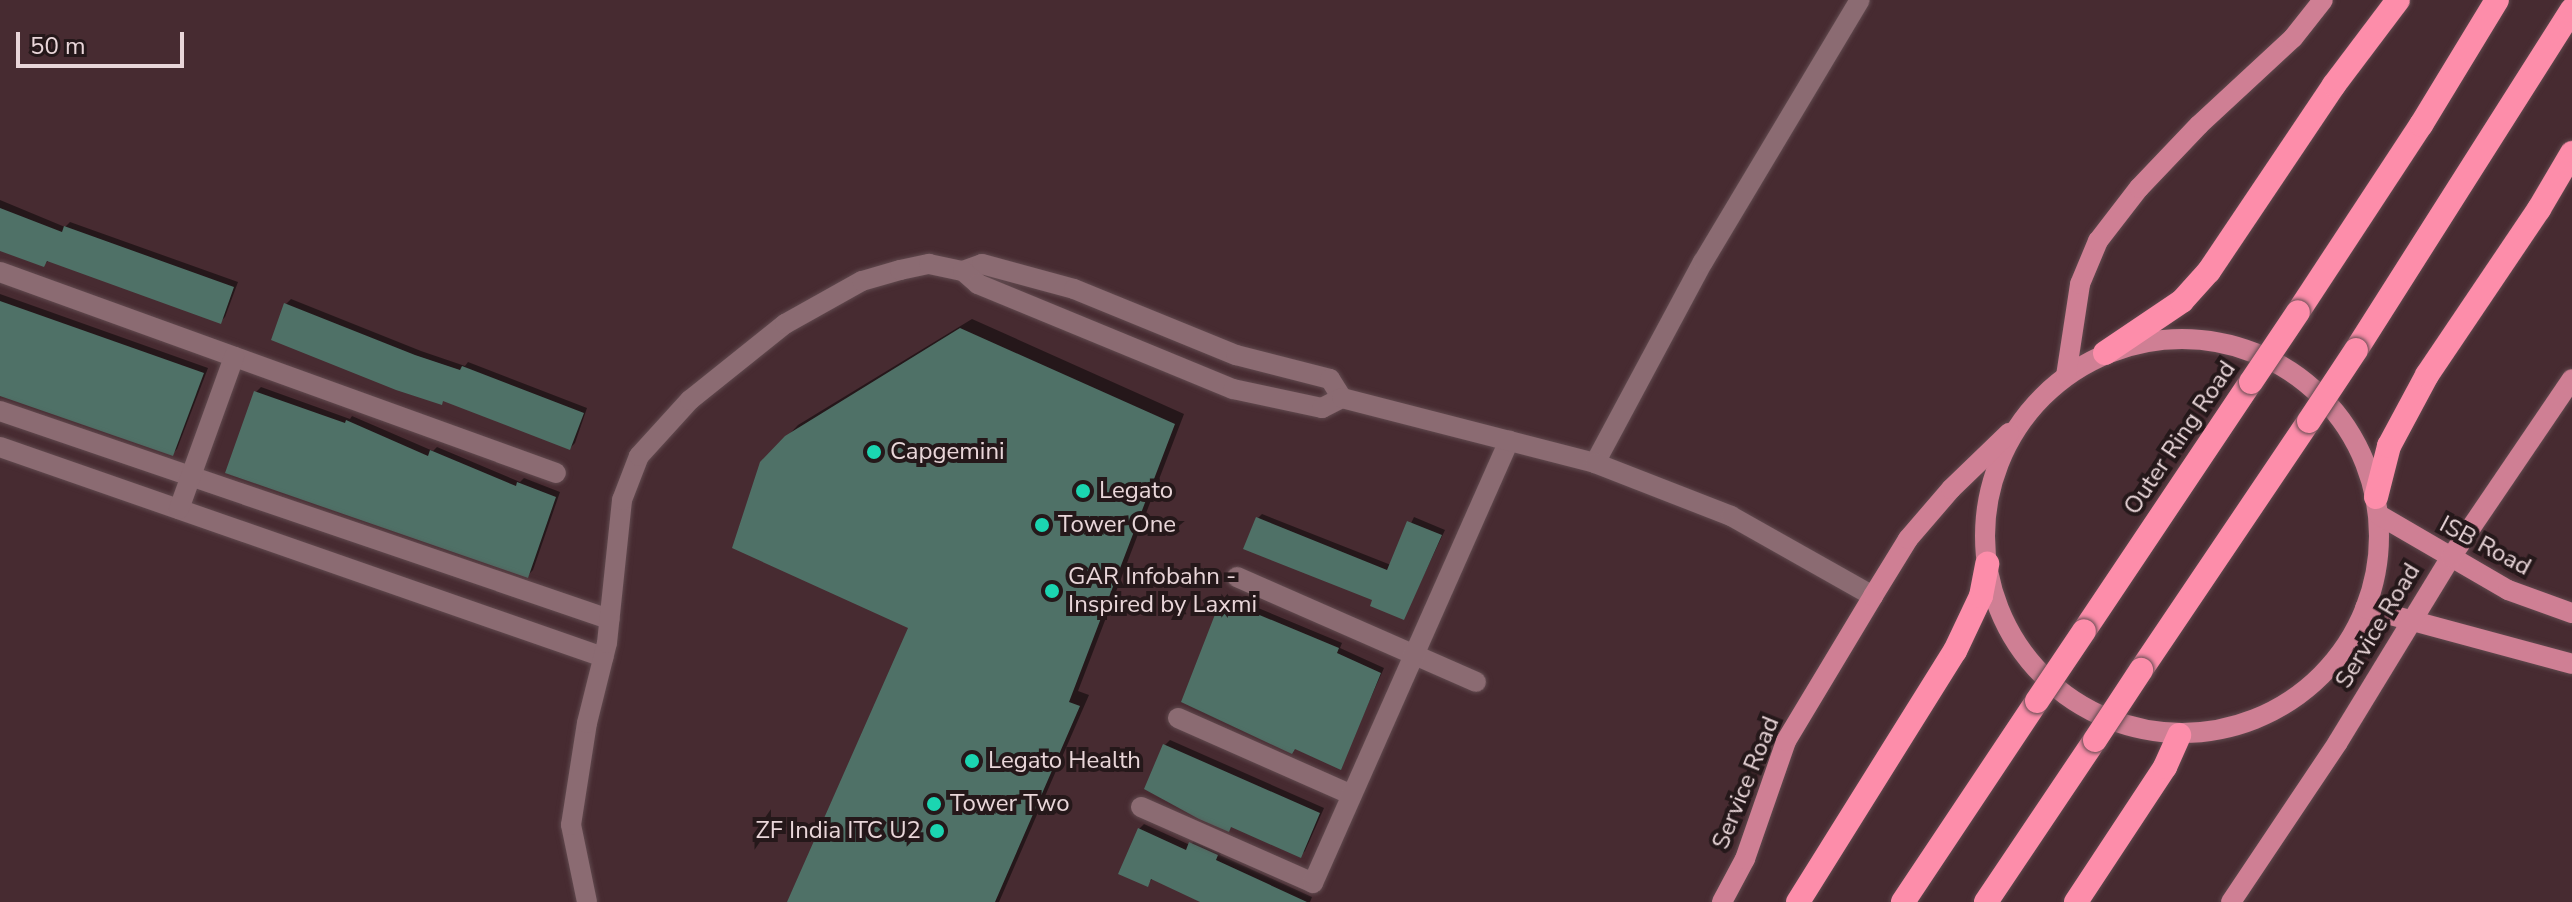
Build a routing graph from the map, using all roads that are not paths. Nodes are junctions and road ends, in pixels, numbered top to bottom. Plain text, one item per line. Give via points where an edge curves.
1 (1860, 0) edge
2 (2323, 0) edge
3 (2398, 0) edge
4 (2497, 0) edge
5 (2572, 10) edge
6 (2572, 153) edge
7 (963, 271) junction
8 (0, 272) edge
9 (2105, 353) junction
10 (234, 357) junction
11 (2066, 376) junction
12 (2572, 379) edge
13 (1342, 398) junction
14 (0, 411) edge
15 (2023, 419) junction
16 (1509, 441) junction
17 (0, 447) edge
18 (1595, 463) junction
19 (556, 473) dead end
20 (189, 478) junction
21 (2378, 506) junction
22 (179, 509) junction
23 (2451, 557) junction
24 (1987, 564) junction
25 (1237, 577) dead end
26 (1873, 596) junction
27 (2365, 608) junction
28 (2572, 613) edge
29 (609, 619) junction
30 (2413, 621) junction
31 (1414, 655) junction
32 (603, 657) junction
33 (2572, 664) edge
34 (1476, 682) dead end
35 (1178, 718) dead end
36 (2179, 735) junction
37 (1352, 795) junction
38 (1141, 807) dead end
39 (587, 902) edge
40 (1722, 902) edge
41 (1798, 902) edge
42 (1903, 902) edge
43 (1986, 902) edge
44 (2076, 902) edge
45 (2231, 902) edge

1 - 18 street via 1703,262
2 - 11 main road via 2293,38 2139,188 2098,241 2080,284
3 - 9 highway via 2209,271 2182,301
4 - 42 highway, Outer Ring Road, bridge via 2298,312
5 - 43 highway, bridge via 2356,350
6 - 21 highway via 2427,375 2389,446
7 - 13 street via 978,284 1233,389 1322,408
7 - 13 street via 982,264 1074,289 1236,355 1330,379
7 - 29 street via 929,264 862,281 785,324 690,400 639,456 622,500
8 - 10 street
9 - 11 main road, Service Road
9 - 21 main road, Service Road via 2162,339 2220,341 2275,361 2322,395 2357,442
10 - 19 street
10 - 20 street
11 - 15 main road, Service Road
12 - 23 main road, Service Road
13 - 16 street
14 - 20 street
15 - 24 main road via 1999,464 1993,488 1987,513
15 - 26 main road, Service Road via 1908,539
16 - 18 street
16 - 31 street
17 - 22 street
18 - 26 street via 1731,516
20 - 22 street
20 - 29 street
21 - 23 main road, ISB Road
21 - 27 main road via 2377,571
22 - 32 street
23 - 28 main road, ISB Road via 2508,590
23 - 30 main road, Service Road
24 - 36 main road via 2002,617 2032,665 2074,702 2124,726
24 - 41 highway via 1981,596 1955,651
25 - 31 street
26 - 40 main road, Service Road via 1786,741 1745,859
27 - 30 main road
27 - 36 main road via 2327,672 2282,708 2233,728
29 - 32 street
30 - 33 main road
30 - 45 main road, Service Road
31 - 34 street
31 - 37 street
32 - 39 street via 571,825
35 - 37 street
36 - 44 highway via 2165,767
37 - 38 street via 1313,883

